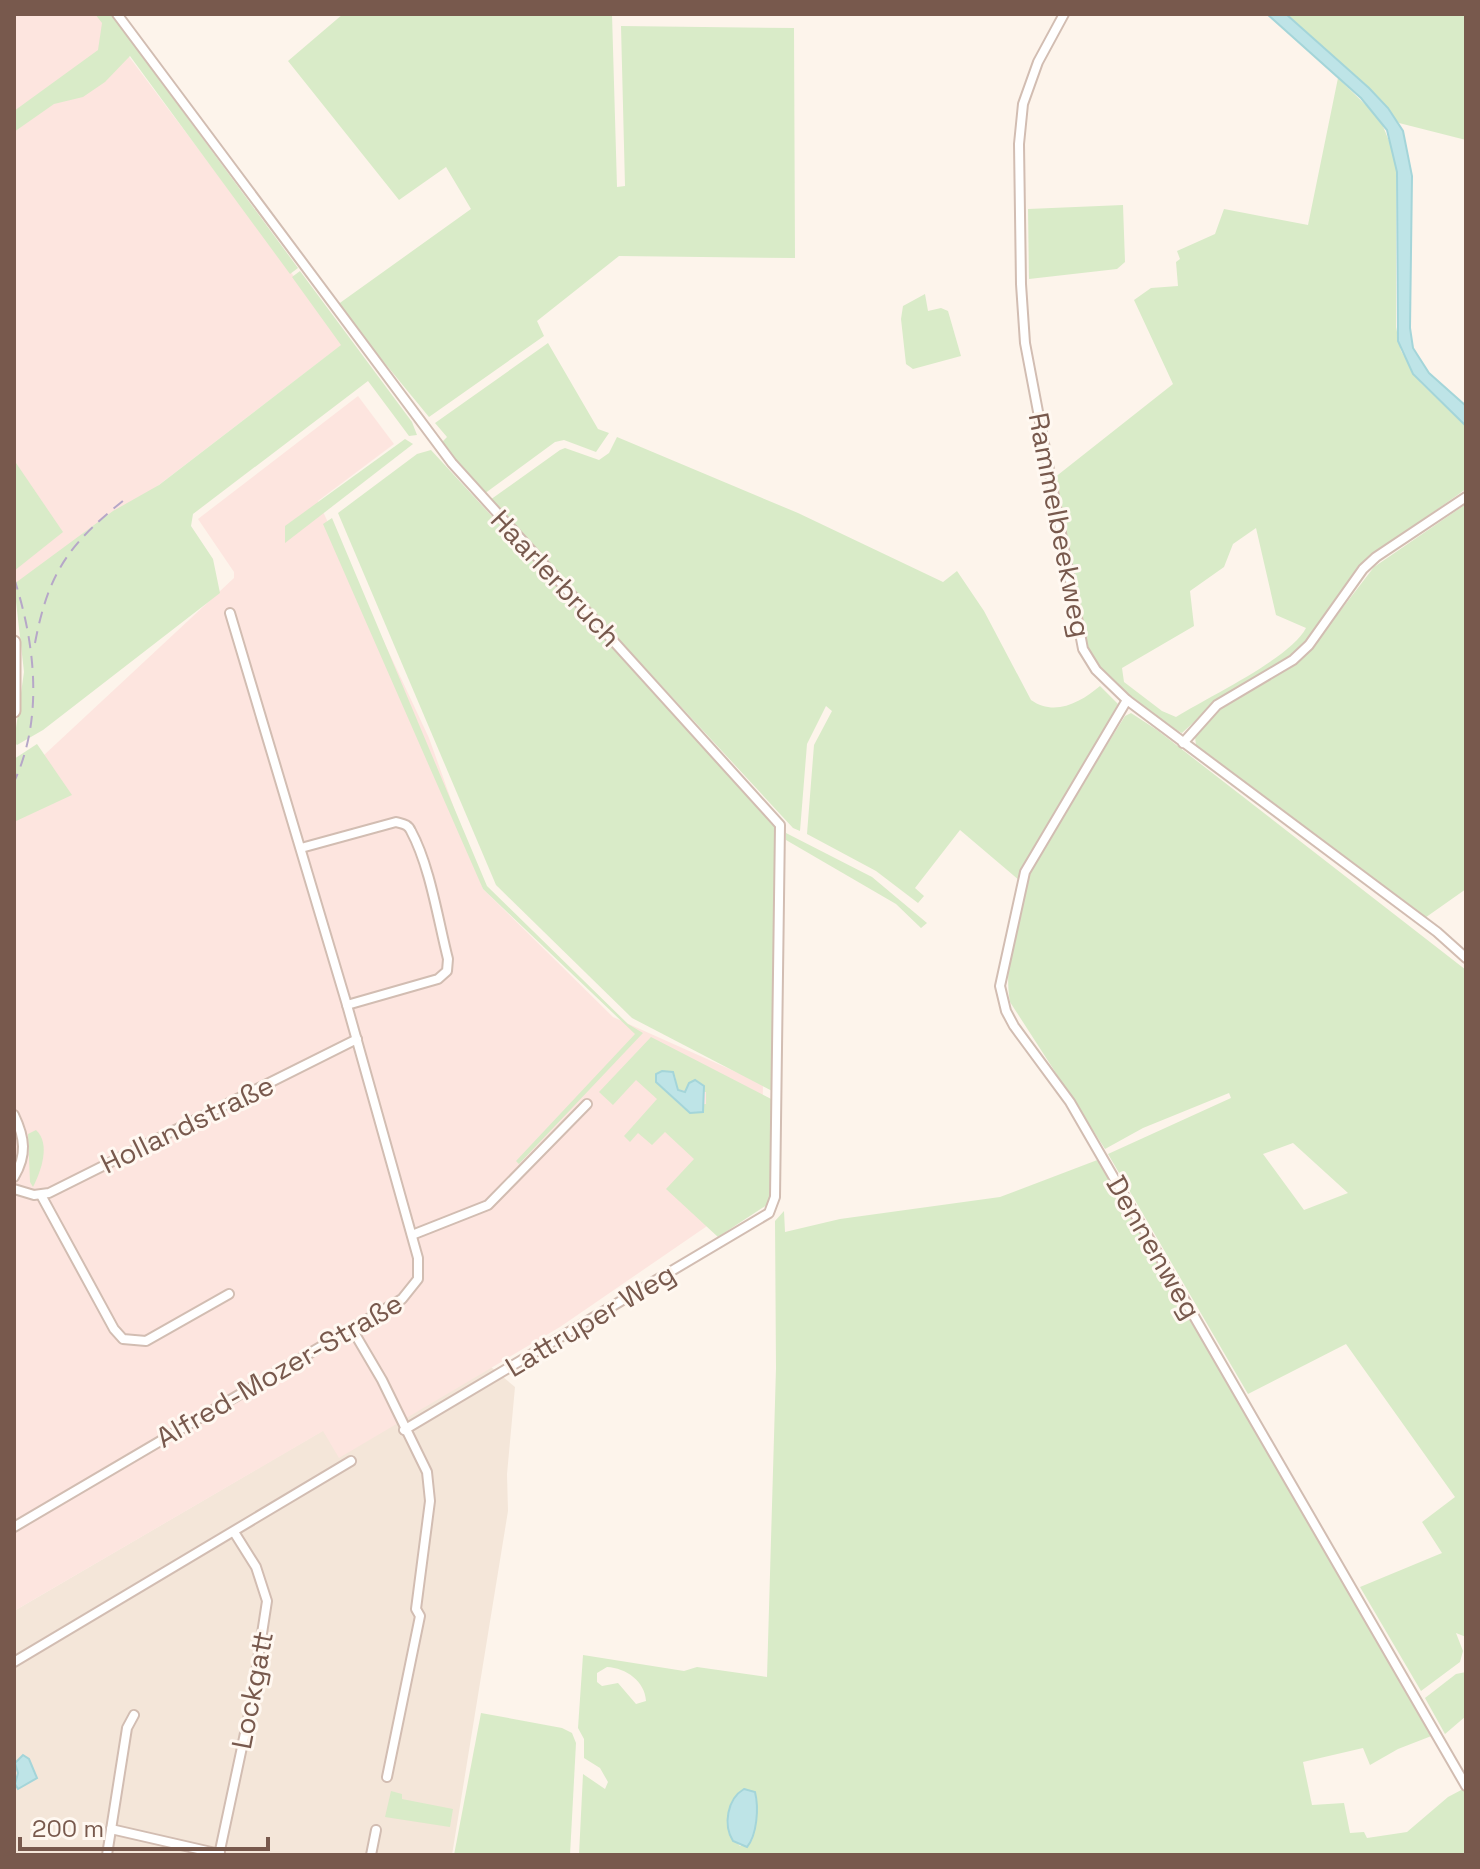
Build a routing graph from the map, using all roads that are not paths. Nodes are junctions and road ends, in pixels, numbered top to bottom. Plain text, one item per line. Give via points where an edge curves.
1 (117, 14) edge
2 (1064, 14) edge
3 (1466, 497) edge
4 (230, 613) dead end
5 (14, 642) edge
6 (1127, 700) junction
7 (14, 711) edge
8 (1183, 743) junction
9 (301, 848) junction
10 (1466, 958) edge
11 (347, 1005) junction
12 (357, 1039) junction
13 (587, 1104) dead end
14 (14, 1115) edge
15 (14, 1177) edge
16 (14, 1189) edge
17 (41, 1195) junction
18 (773, 1206) joint
19 (412, 1235) junction
20 (229, 1294) dead end
21 (352, 1329) junction
22 (404, 1430) junction
23 (351, 1461) dead end
24 (14, 1527) edge
25 (234, 1532) junction
26 (14, 1662) edge
27 (134, 1715) dead end
28 (387, 1777) dead end
29 (1466, 1786) edge
30 (111, 1829) junction
31 (376, 1830) dead end
32 (220, 1854) edge
33 (107, 1855) edge
34 (371, 1855) edge

1 - 18 street, Haarlerbruch via 452,463 777,818 780,996
2 - 6 street, Rammelbeekweg via 1038,62 1020,117 1025,343 1083,649
3 - 8 street via 1376,557 1309,645 1217,705
4 - 9 street, Alfred-Mozer-Straße
5 - 7 main road
6 - 8 street, Rammelbeekweg
6 - 29 street, Dennenweg via 1025,872 1000,986 1006,1011 1070,1102
8 - 10 street, Rammelbeekweg
9 - 11 street, Alfred-Mozer-Straße
9 - 11 street via 396,822 411,830 421,863 447,971 438,979
11 - 12 street, Alfred-Mozer-Straße
12 - 17 street, Hollandstraße
12 - 19 street, Alfred-Mozer-Straße
13 - 19 street via 488,1205
14 - 15 street via 24,1142
16 - 17 street
17 - 20 street via 123,1339 146,1341
18 - 22 street, Lattruper Weg via 747,1227
19 - 21 street, Alfred-Mozer-Straße via 419,1268 415,1287
21 - 22 street
21 - 24 street, Alfred-Mozer-Straße
22 - 28 street via 427,1472 430,1501 416,1609 420,1616
23 - 25 street
25 - 26 street
25 - 32 street, Lockgatt via 256,1567 267,1601
27 - 30 street via 127,1728
30 - 32 street
30 - 33 street
31 - 34 street

